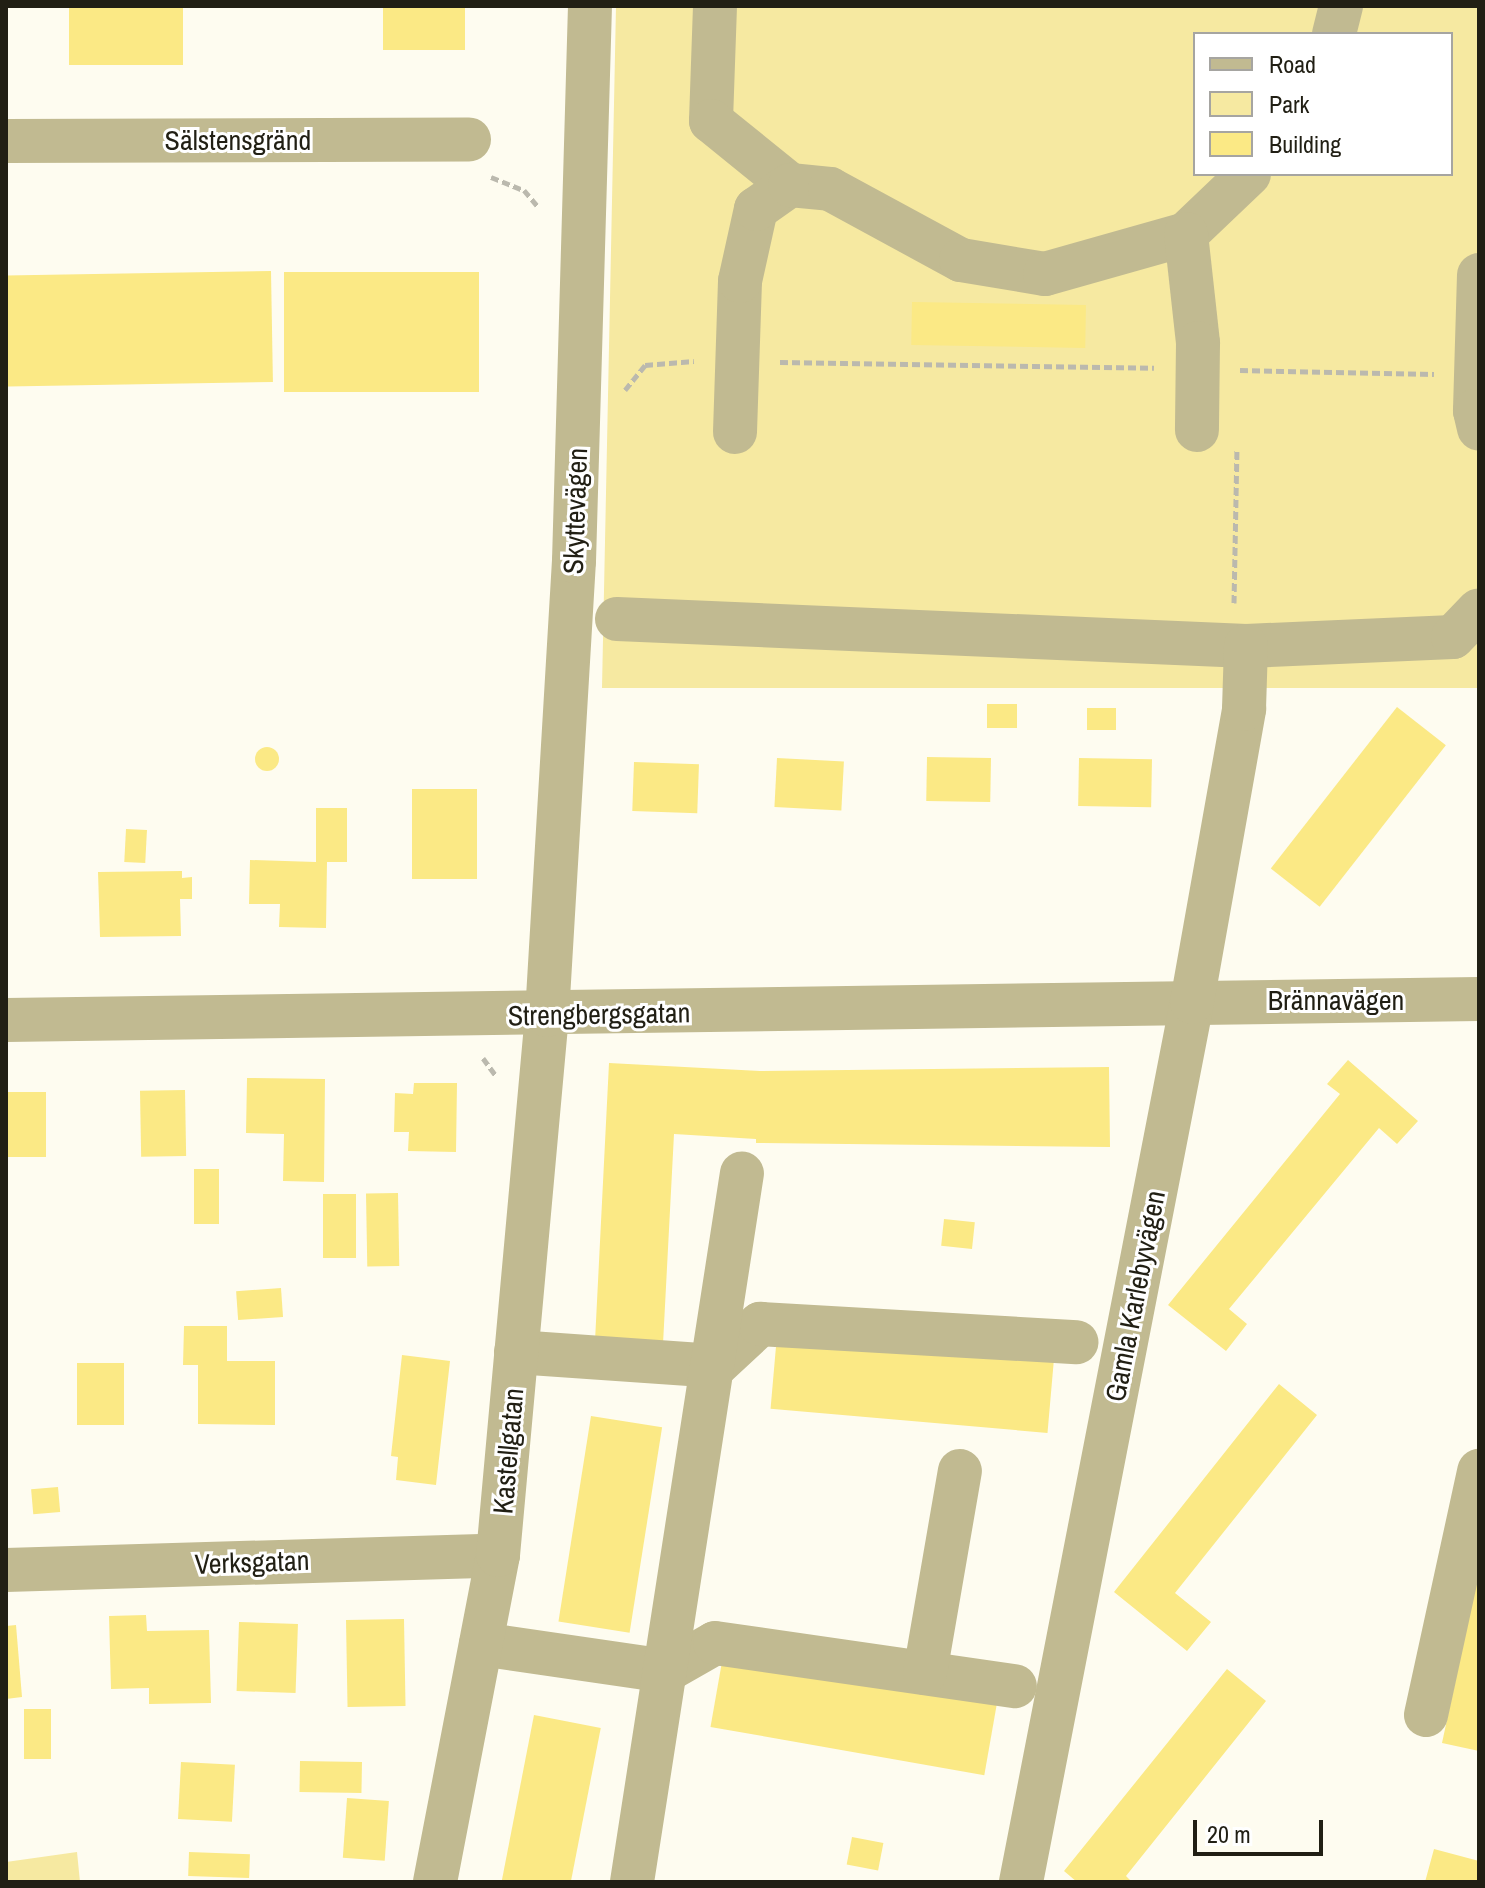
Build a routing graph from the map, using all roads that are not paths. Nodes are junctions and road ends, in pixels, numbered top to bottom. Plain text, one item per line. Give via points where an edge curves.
1 (590, 6) edge
2 (715, 6) edge
3 (1341, 6) edge
4 (1334, 32) edge
5 (469, 139) road end
6 (6, 141) edge
7 (1247, 176) edge
8 (790, 185) junction
9 (1186, 234) junction
10 (1479, 275) edge
11 (1479, 429) edge
12 (1197, 430) dead end
13 (735, 432) dead end
14 (1479, 610) edge
15 (617, 619) dead end
16 (1246, 646) junction
17 (1479, 999) edge
18 (1192, 1002) junction
19 (547, 1015) junction
20 (6, 1020) edge
21 (742, 1173) dead end
22 (1076, 1342) dead end
23 (516, 1352) junction
24 (715, 1366) junction
25 (960, 1471) dead end
26 (1476, 1501) edge
27 (498, 1555) junction
28 (6, 1570) edge
29 (481, 1644) junction
30 (666, 1671) junction
31 (925, 1673) junction
32 (1015, 1686) dead end
33 (1426, 1715) dead end
34 (435, 1882) edge
35 (632, 1882) edge
36 (1021, 1882) edge

1 - 19 street, Skyttevägen via 572,591
2 - 8 street via 711,121
3 - 4 street
5 - 6 street, Sälstensgränd
7 - 9 street
8 - 9 street via 830,189 961,260 1045,274
8 - 13 street via 756,209 740,281
9 - 12 street via 1198,369
10 - 11 street
14 - 16 street via 1453,637
15 - 16 street
16 - 18 street, Gamla Karlebyvägen via 1244,709
17 - 18 street, Brännavägen
18 - 19 street, Strengbergsgatan
18 - 36 street, Gamla Karlebyvägen
19 - 20 street, Strengbergsgatan
19 - 23 street, Kastellgatan
21 - 24 street
22 - 24 street via 760,1324
23 - 24 street
23 - 27 street, Kastellgatan
24 - 30 street
25 - 31 street
26 - 33 street
27 - 28 street, Verksgatan
27 - 29 street, Kastellgatan
29 - 30 street
29 - 34 street, Kastellgatan
30 - 31 street via 715,1643
30 - 35 street
31 - 32 street

